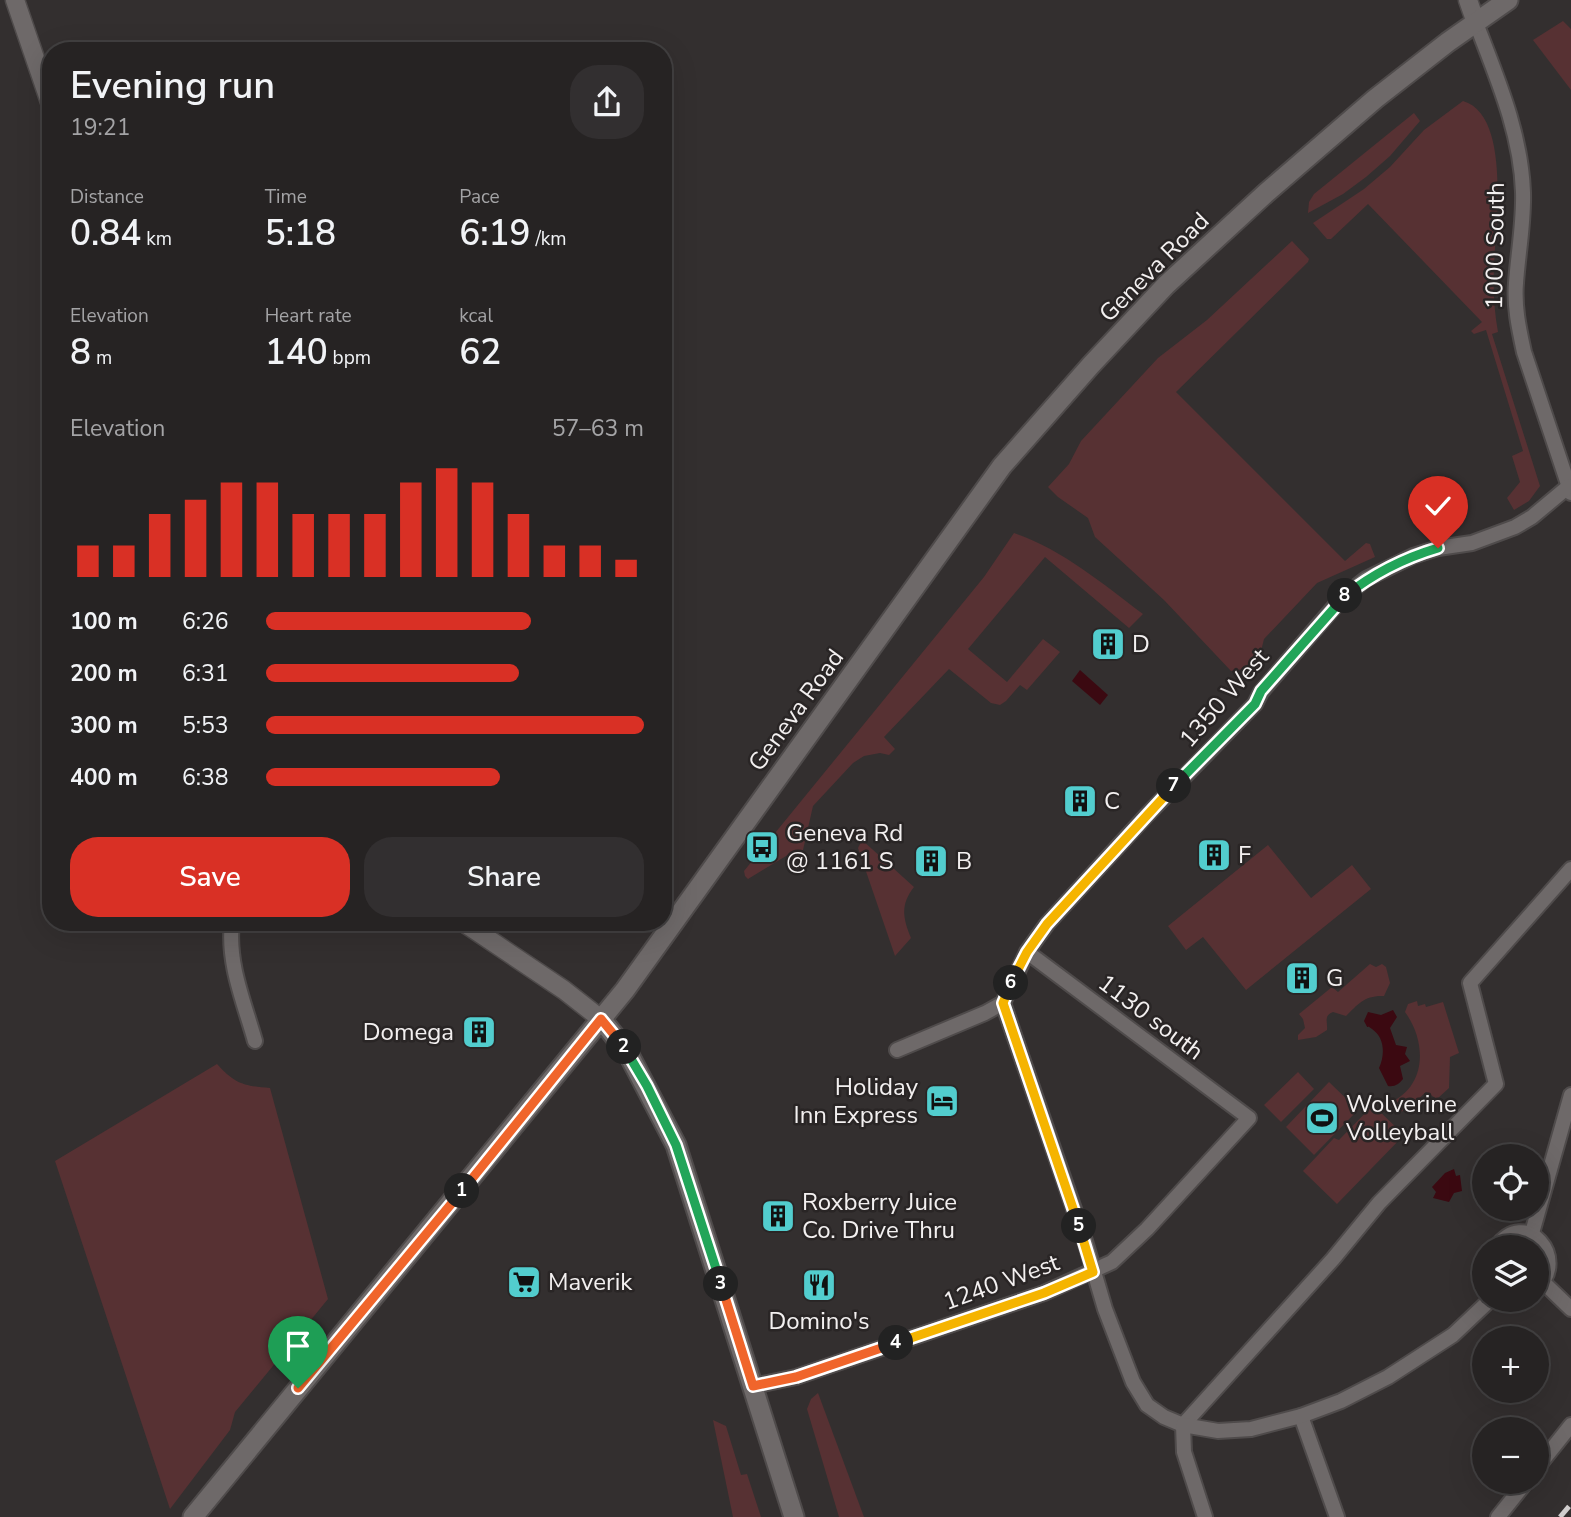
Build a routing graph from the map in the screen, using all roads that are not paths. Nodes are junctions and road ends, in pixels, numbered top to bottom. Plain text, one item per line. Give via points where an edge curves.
1 (15, 0) edge
2 (1468, 0) edge
3 (1508, 0) edge
4 (1476, 23) junction
5 (42, 79) edge
6 (1570, 489) edge
7 (1571, 869) edge
8 (672, 925) edge
9 (231, 931) edge
10 (476, 931) edge
11 (667, 931) edge
12 (1027, 952) junction
13 (1003, 1003) junction
14 (601, 1019) junction
15 (256, 1041) dead end
16 (897, 1050) dead end
17 (1571, 1095) edge
18 (1249, 1118) joint
19 (1532, 1233) junction
20 (1509, 1235) edge
21 (1535, 1235) edge
22 (1549, 1248) edge
23 (1549, 1270) edge
24 (1093, 1272) junction
25 (1549, 1293) edge
26 (1571, 1309) edge
27 (1477, 1312) edge
28 (753, 1386) junction
29 (1301, 1416) junction
30 (1182, 1425) junction
31 (1571, 1425) edge
32 (1549, 1453) edge
33 (1516, 1494) edge
34 (193, 1517) edge
35 (794, 1517) edge
36 (1205, 1517) edge
37 (1337, 1517) edge
38 (1498, 1517) edge

1 - 5 street
2 - 4 street, 1000 South
3 - 4 main road, Geneva Road
4 - 6 street, 1000 South via 1510,116 1521,165 1516,285 1519,330
4 - 8 main road, Geneva Road via 1375,99 1266,193 1166,285 1073,385 981,494
6 - 12 street, 1350 West via 1515,527 1472,543 1413,556 1366,579 1342,598 1261,691 1255,704 1146,816
7 - 30 street via 1470,983 1496,1084 1379,1203
9 - 15 street via 234,971
10 - 14 street
11 - 14 main road, Geneva Road
12 - 13 street, 1350 West
12 - 18 street, 1130 south
13 - 16 street
13 - 24 street
14 - 28 main road via 628,1053 676,1145
14 - 34 main road, Geneva Road
17 - 19 street
18 - 24 street, 1240 West via 1147,1229 1112,1262
19 - 20 street
19 - 21 street
22 - 23 street
24 - 28 street, 1240 West via 808,1373
24 - 30 street via 1133,1382 1147,1405
25 - 26 street
27 - 29 street via 1453,1335 1388,1377
28 - 35 main road
29 - 30 street via 1251,1429 1218,1431
29 - 37 street
30 - 36 street via 1184,1452
31 - 32 street
33 - 38 street

